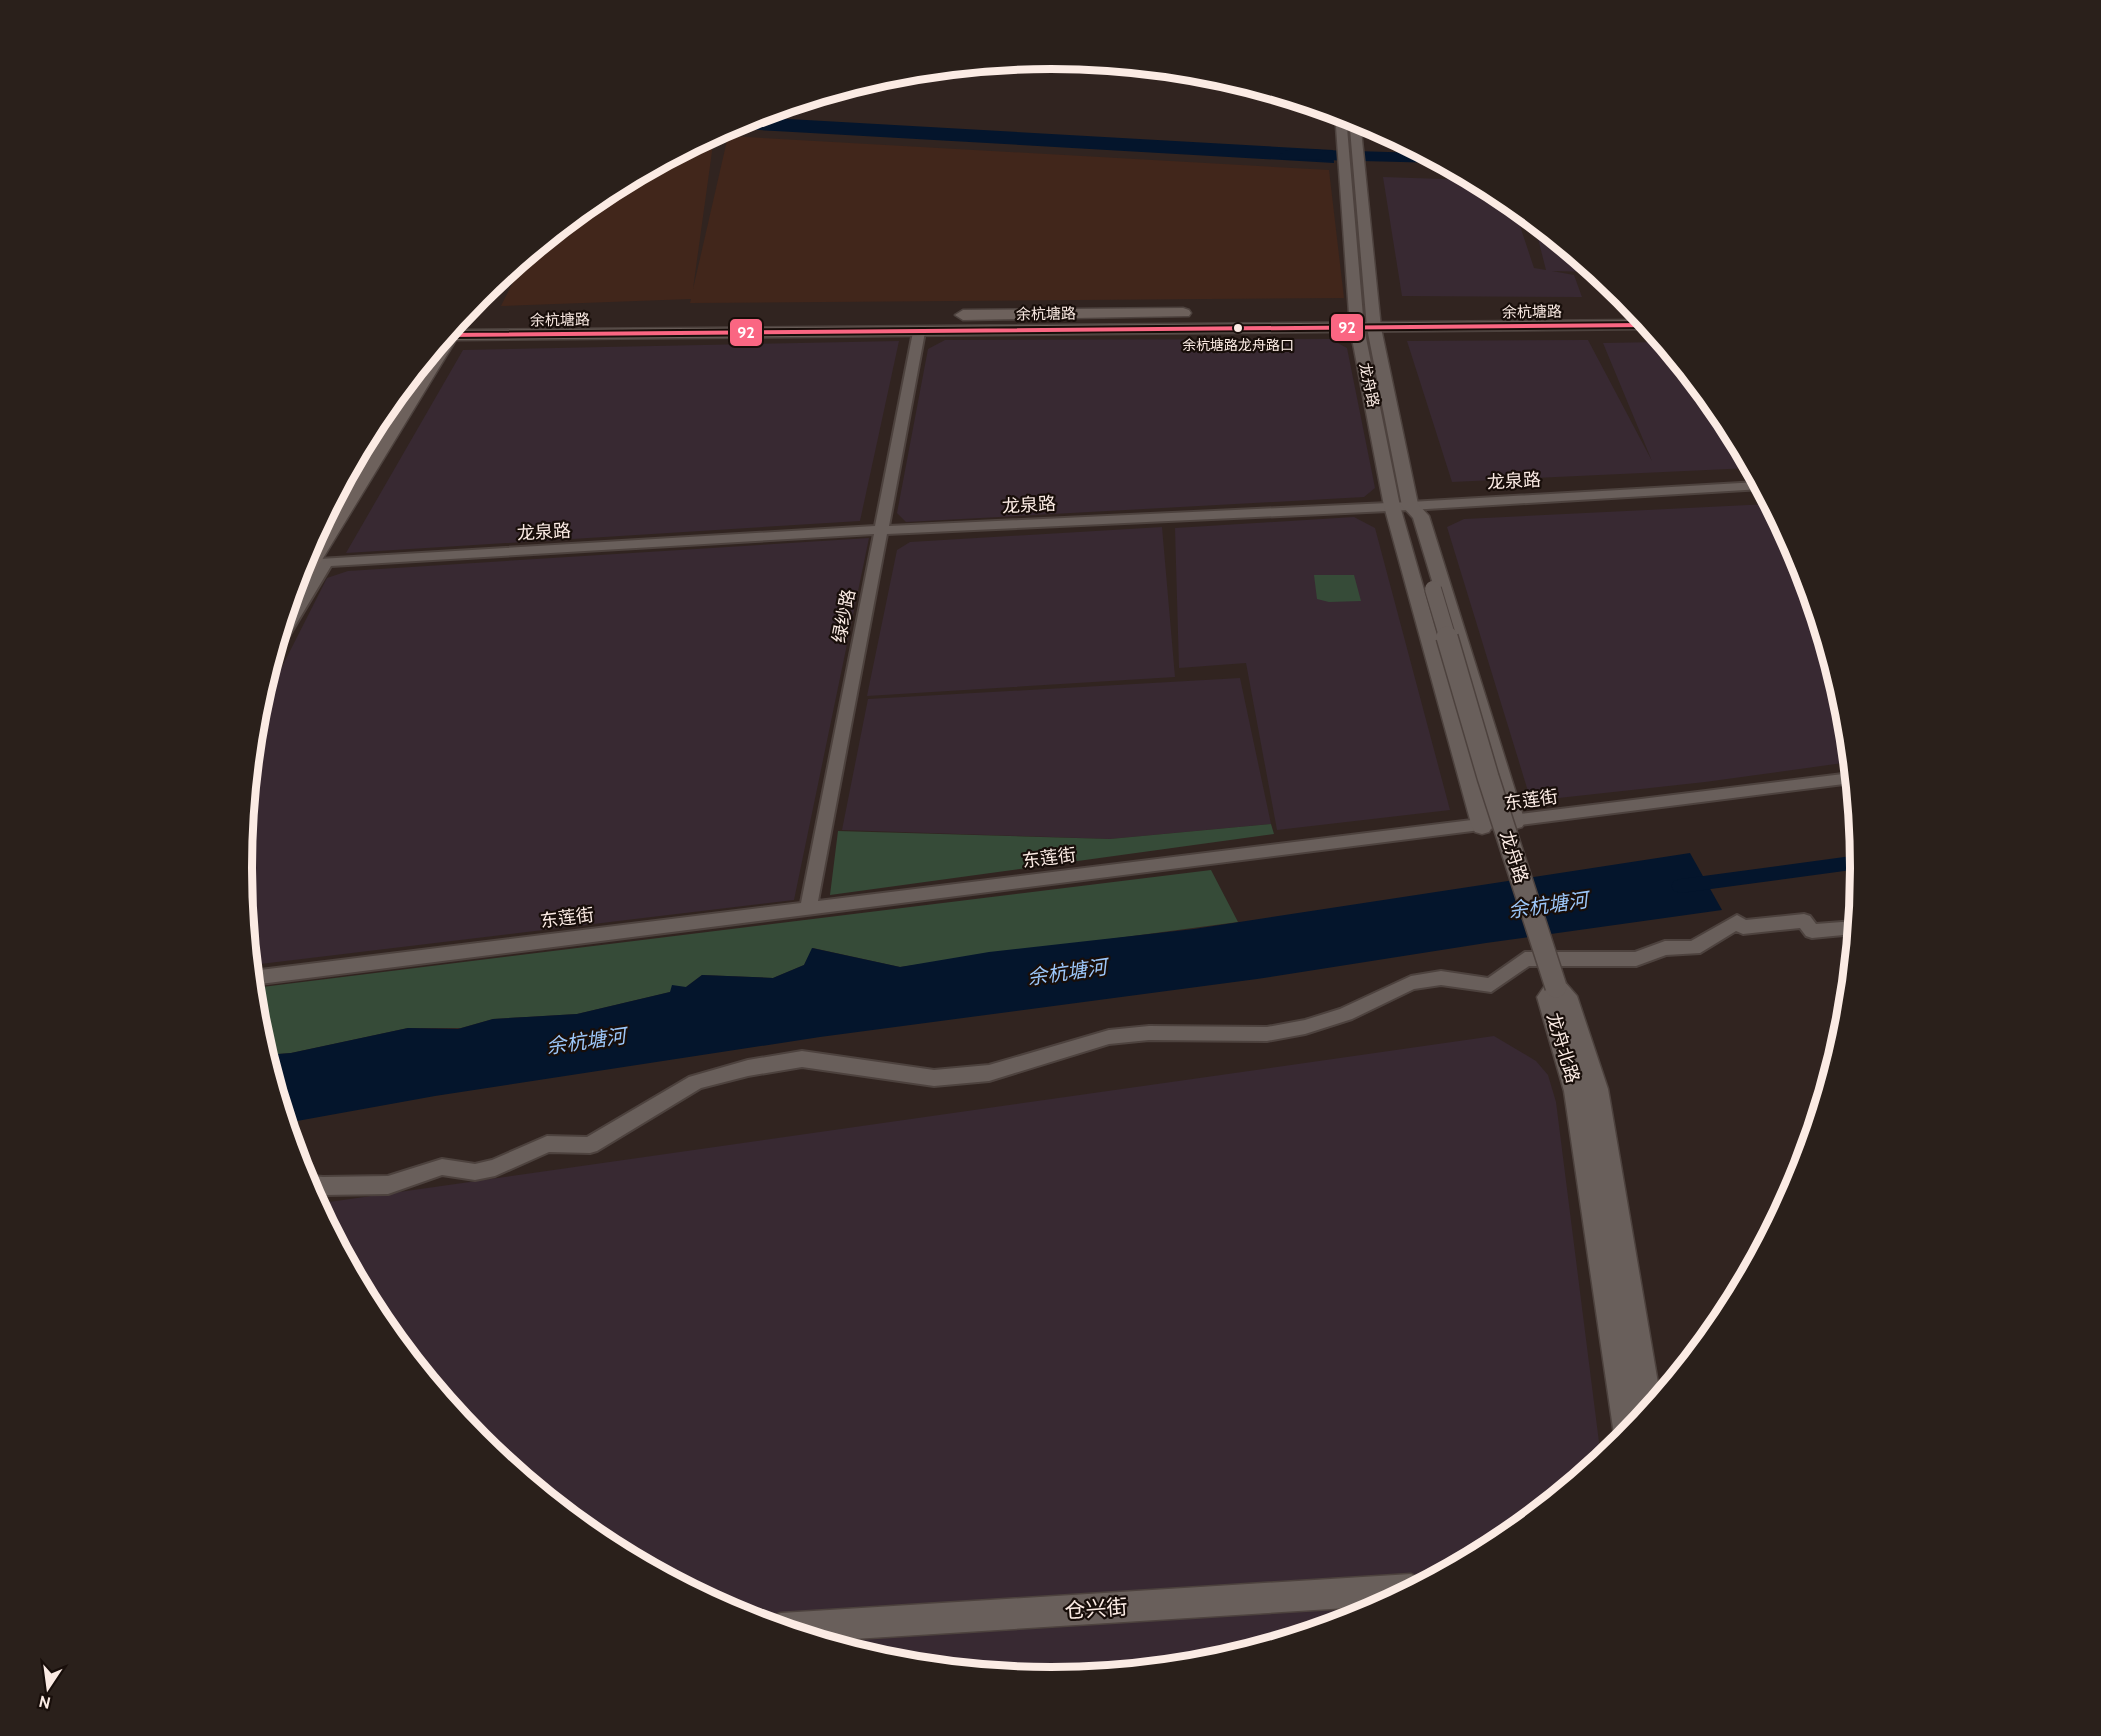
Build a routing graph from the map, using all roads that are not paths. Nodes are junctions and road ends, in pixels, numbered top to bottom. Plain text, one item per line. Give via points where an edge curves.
1 (1341, 124) edge
2 (1355, 130) edge
3 (1351, 171) junction
4 (1623, 311) edge
5 (1365, 321) junction
6 (466, 324) edge
7 (466, 324) edge
8 (1636, 325) edge
9 (919, 332) junction
10 (437, 357) edge
11 (1752, 486) edge
12 (1392, 506) junction
13 (1410, 506) junction
14 (880, 530) junction
15 (312, 564) edge
16 (1414, 580) junction
17 (1436, 580) junction
18 (1844, 779) edge
19 (1515, 822) junction
20 (1482, 827) junction
21 (809, 906) junction
22 (1847, 928) edge
23 (259, 977) edge
24 (1556, 987) junction
25 (317, 1185) edge
26 (1647, 1399) edge
27 (1626, 1421) edge
28 (1392, 1590) edge
29 (800, 1627) edge

1 - 3 street, 龙舟路 via 1342,145
2 - 3 street, 龙舟路 via 1357,146
3 - 5 street, 龙舟路
4 - 5 main road, 余杭塘路
5 - 6 main road, 余杭塘路 via 1120,313
5 - 8 main road, 余杭塘路
5 - 9 main road, 余杭塘路
5 - 12 street, 龙舟路
5 - 13 street, 龙舟路
7 - 9 main road, 余杭塘路
9 - 14 street, 绿纱路
10 - 15 main road
11 - 13 street, 龙泉路
12 - 13 street, 龙泉路
12 - 14 street, 龙泉路
12 - 16 street, 龙舟路
13 - 17 street, 龙舟路 via 1421,516
14 - 15 street, 龙泉路
14 - 21 street, 绿纱路
16 - 17 street
16 - 20 street, 龙舟路
17 - 19 street, 龙舟路
17 - 24 street, 龙舟路, bridge via 1488,777
18 - 19 street, 东莲街
19 - 20 street, 东莲街
20 - 21 street, 东莲街
21 - 23 street, 东莲街
22 - 25 street via 1812,931 1804,921 1743,927 1737,922 1694,948 1665,948 1636,959 1525,959 1491,985 1441,978 1411,984 1346,1014 1305,1027 1267,1034 1149,1033 1109,1037 989,1073 918,1076 802,1059 748,1068 696,1082 590,1145 547,1144 495,1168 475,1172 442,1167 388,1185
24 - 26 street, 龙舟北路 via 1566,996 1596,1089
24 - 27 street, 龙舟北路 via 1548,997 1576,1091
28 - 29 street, 仓兴街

